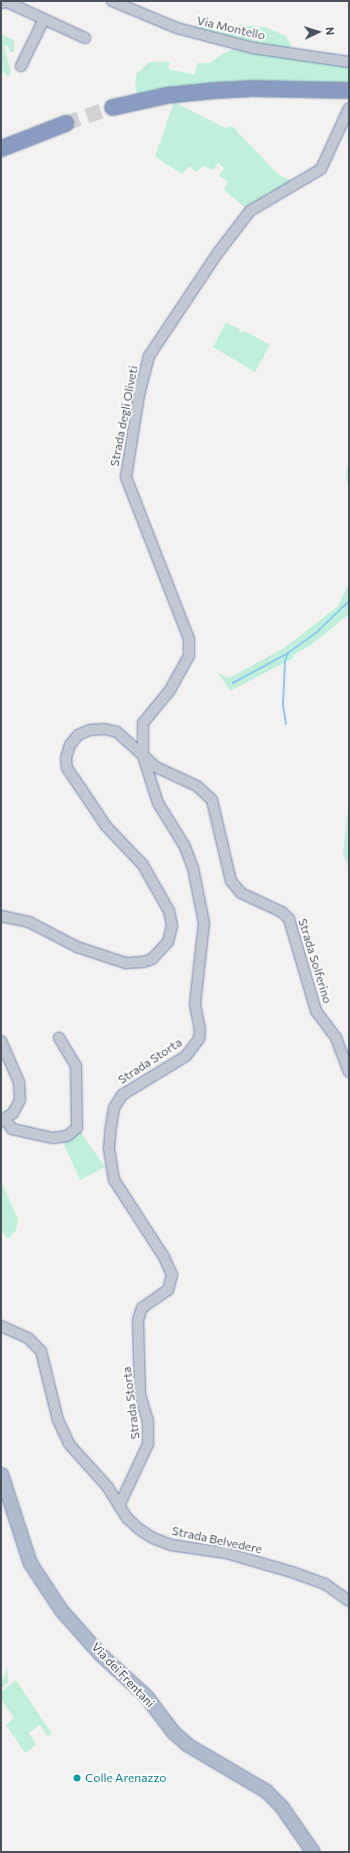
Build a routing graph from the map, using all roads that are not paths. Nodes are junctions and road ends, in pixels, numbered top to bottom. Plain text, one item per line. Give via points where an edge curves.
1 (112, 1) edge
2 (1, 3) edge
3 (44, 19) junction
4 (85, 38) dead end
5 (349, 62) edge
6 (21, 66) dead end
7 (349, 90) edge
8 (112, 107) tunnel mouth
9 (349, 108) edge
10 (65, 123) tunnel mouth
11 (1, 148) edge
12 (143, 756) junction
13 (1, 916) edge
14 (59, 1038) dead end
15 (1, 1041) edge
16 (349, 1072) edge
17 (3, 1120) edge
18 (1, 1326) edge
19 (1, 1474) edge
20 (119, 1506) junction
21 (349, 1601) edge
22 (314, 1852) edge

1 - 5 street, Via Montello via 177,28 252,48
2 - 3 street via 7,2
3 - 4 street
3 - 6 street
7 - 8 highway via 215,90 166,95
9 - 12 street, Strada degli Oliveti via 321,169 250,211 149,356 139,395 126,477 190,639 188,656 170,690 143,723
10 - 11 highway
12 - 13 street, Strada Solferino via 117,732 104,729 90,730 78,735 70,745 66,758 72,777 106,826 143,865 169,911 170,935 162,950 143,962 126,963 77,947 29,922
12 - 16 street, Strada Solferino via 162,771 197,786 212,800 231,881 241,893 278,911 289,920 316,1011 336,1038
12 - 20 street, Strada Storta via 158,803 184,845 193,868 204,923 195,1004 200,1030 199,1039 186,1056 122,1095 114,1108 111,1127 109,1148 114,1180 164,1257 172,1276 168,1290 142,1308 138,1320 140,1394 148,1420 148,1444
14 - 17 street via 76,1066 77,1128 68,1136 53,1138 12,1129
15 - 17 street via 16,1073 20,1090 17,1108
18 - 20 street, Strada Belvedere via 28,1338 40,1351 65,1436 72,1449 107,1486
19 - 22 main road, Via dei Frentani via 30,1563 61,1610 100,1654 146,1696 173,1732 188,1745 266,1791 281,1806
20 - 21 street, Strada Belvedere via 132,1524 153,1538 179,1547 226,1553 269,1564 325,1584

